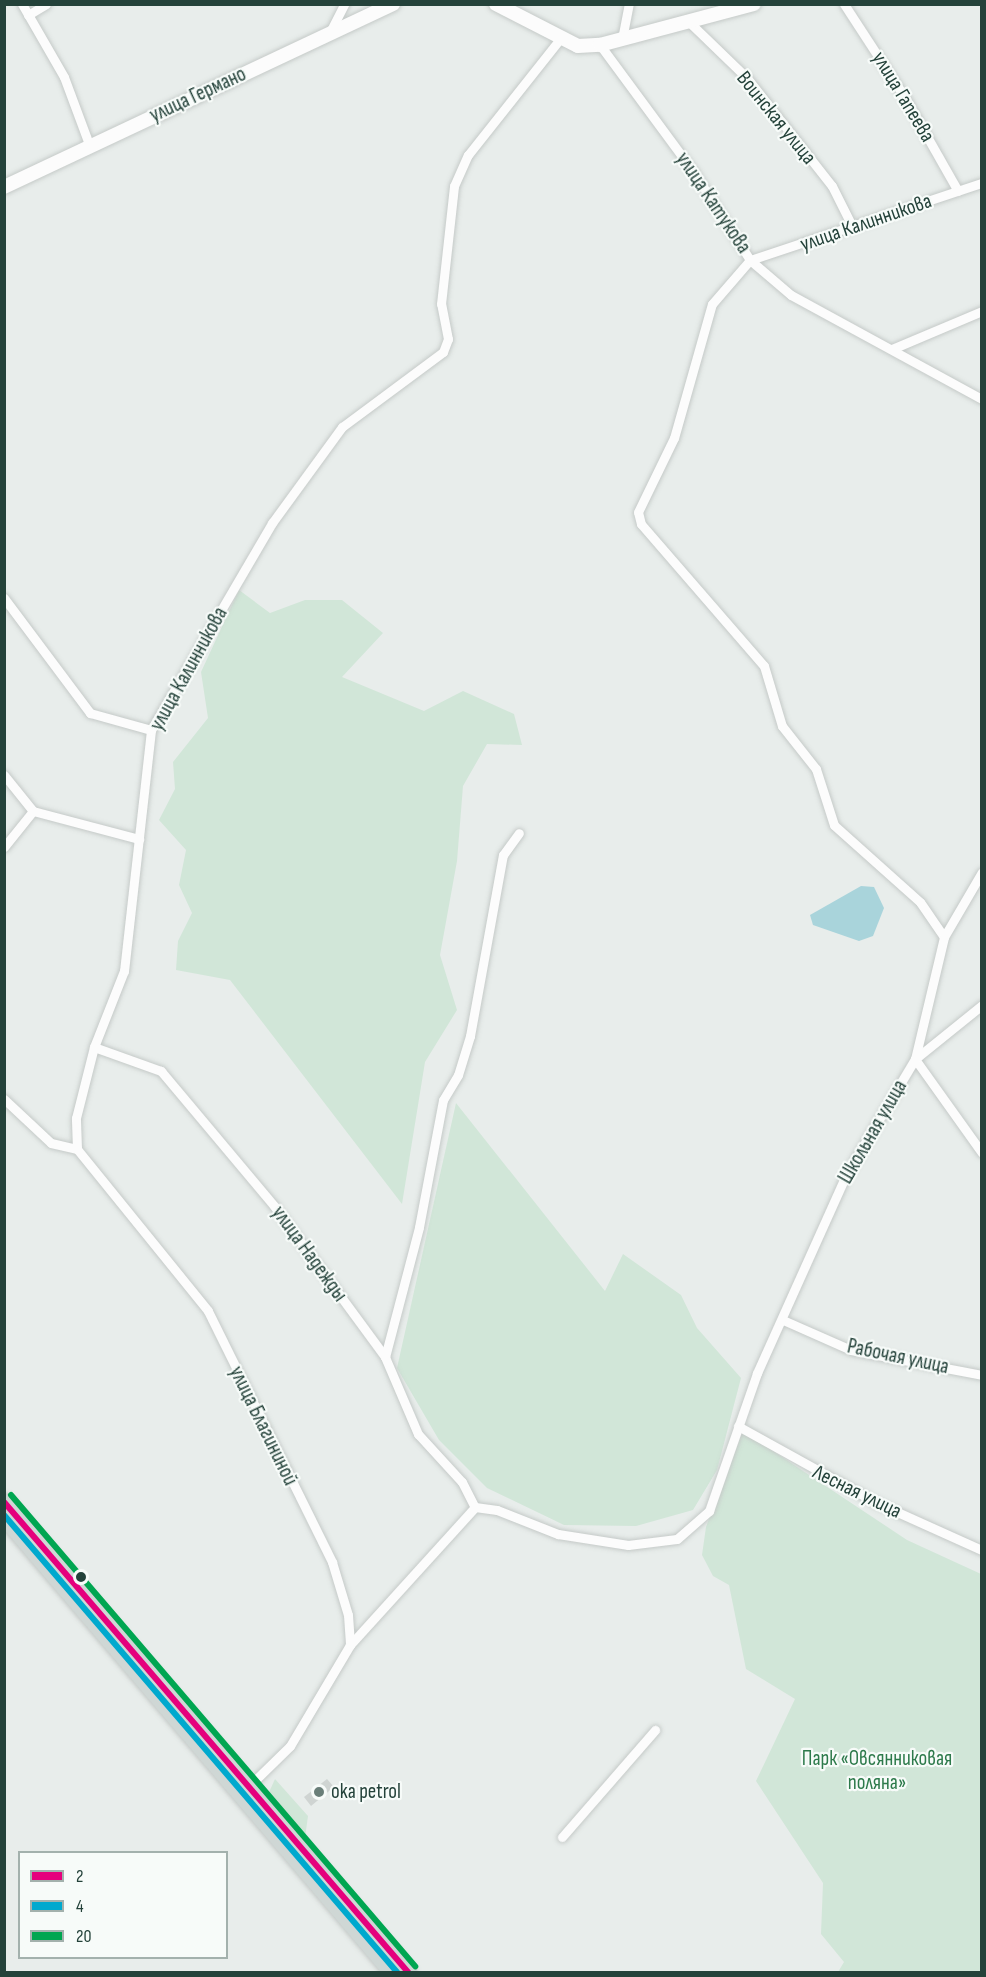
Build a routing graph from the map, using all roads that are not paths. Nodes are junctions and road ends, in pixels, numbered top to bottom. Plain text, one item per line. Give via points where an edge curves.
1 (22, 4) edge
2 (46, 4) edge
3 (344, 4) edge
4 (393, 4) edge
5 (496, 4) edge
6 (629, 4) edge
7 (754, 4) edge
8 (844, 4) edge
9 (28, 15) junction
10 (687, 20) junction
11 (329, 34) junction
12 (560, 39) junction
13 (622, 39) junction
14 (600, 45) junction
15 (90, 147) junction
16 (981, 183) edge
17 (4, 187) edge
18 (958, 191) junction
19 (852, 226) junction
20 (750, 260) junction
21 (981, 312) edge
22 (892, 349) junction
23 (981, 399) edge
24 (4, 598) edge
25 (151, 730) junction
26 (4, 775) edge
27 (33, 811) junction
28 (519, 833) dead end
29 (139, 839) junction
30 (4, 847) edge
31 (981, 872) edge
32 (978, 884) edge
33 (944, 937) junction
34 (981, 1005) edge
35 (94, 1047) junction
36 (915, 1059) junction
37 (4, 1099) edge
38 (77, 1149) junction
39 (981, 1153) edge
40 (783, 1320) junction
41 (385, 1357) junction
42 (981, 1375) edge
43 (738, 1426) junction
44 (4, 1501) edge
45 (475, 1507) junction
46 (4, 1518) edge
47 (981, 1550) edge
48 (350, 1645) junction
49 (655, 1730) dead end
50 (244, 1791) junction
51 (562, 1837) dead end
52 (391, 1972) edge
53 (408, 1972) edge

1 - 9 street
2 - 9 street
3 - 11 street
4 - 11 main road, улица Германо
5 - 12 main road
6 - 13 street
7 - 10 main road
8 - 18 street, улица Гапеева via 904,96
9 - 15 street via 64,77
10 - 13 main road
10 - 19 street, Воинская улица via 747,78 832,186
11 - 15 main road, улица Германо
12 - 14 main road via 578,46
12 - 25 street, улица Калинникова via 468,155 453,186 441,304 448,339 443,352 342,427 272,523
13 - 14 main road
14 - 20 street, улица Катукова via 695,174
15 - 17 main road, улица Германо
16 - 18 street, улица Калинникова
18 - 19 street, улица Калинникова
19 - 20 street, улица Калинникова
20 - 22 street, улица Катукова via 791,295
20 - 33 street via 712,304 674,438 638,512 641,524 764,666 782,726 816,769 834,825 920,902
21 - 22 street
22 - 23 street, улица Катукова
24 - 25 street via 90,713
25 - 29 street, улица Калинникова
26 - 27 street
27 - 29 street
27 - 30 street
28 - 41 street via 503,855 470,1036 458,1075 443,1100 418,1227
29 - 35 street, улица Калинникова via 124,971
31 - 32 street, Школьная улица
32 - 33 street, Школьная улица
33 - 36 street, Школьная улица
34 - 36 street
35 - 38 street, улица Калинникова via 76,1118
35 - 41 street, улица Надежды via 161,1071 275,1207
36 - 39 street
36 - 40 street, Школьная улица via 847,1173
37 - 38 street via 51,1143
38 - 48 street, улица Благининой via 208,1311 332,1562 348,1615
40 - 42 street, Рабочая улица via 851,1350
40 - 43 street, Школьная улица via 759,1367
41 - 45 street, улица Надежды via 418,1434 462,1482
43 - 45 street, Школьная улица via 709,1511 677,1539 628,1545 573,1538
43 - 47 street, Лесная улица via 865,1498
44 - 50 main road
45 - 48 street
46 - 50 main road
48 - 50 street via 290,1746
49 - 51 street
50 - 52 main road
50 - 53 main road

